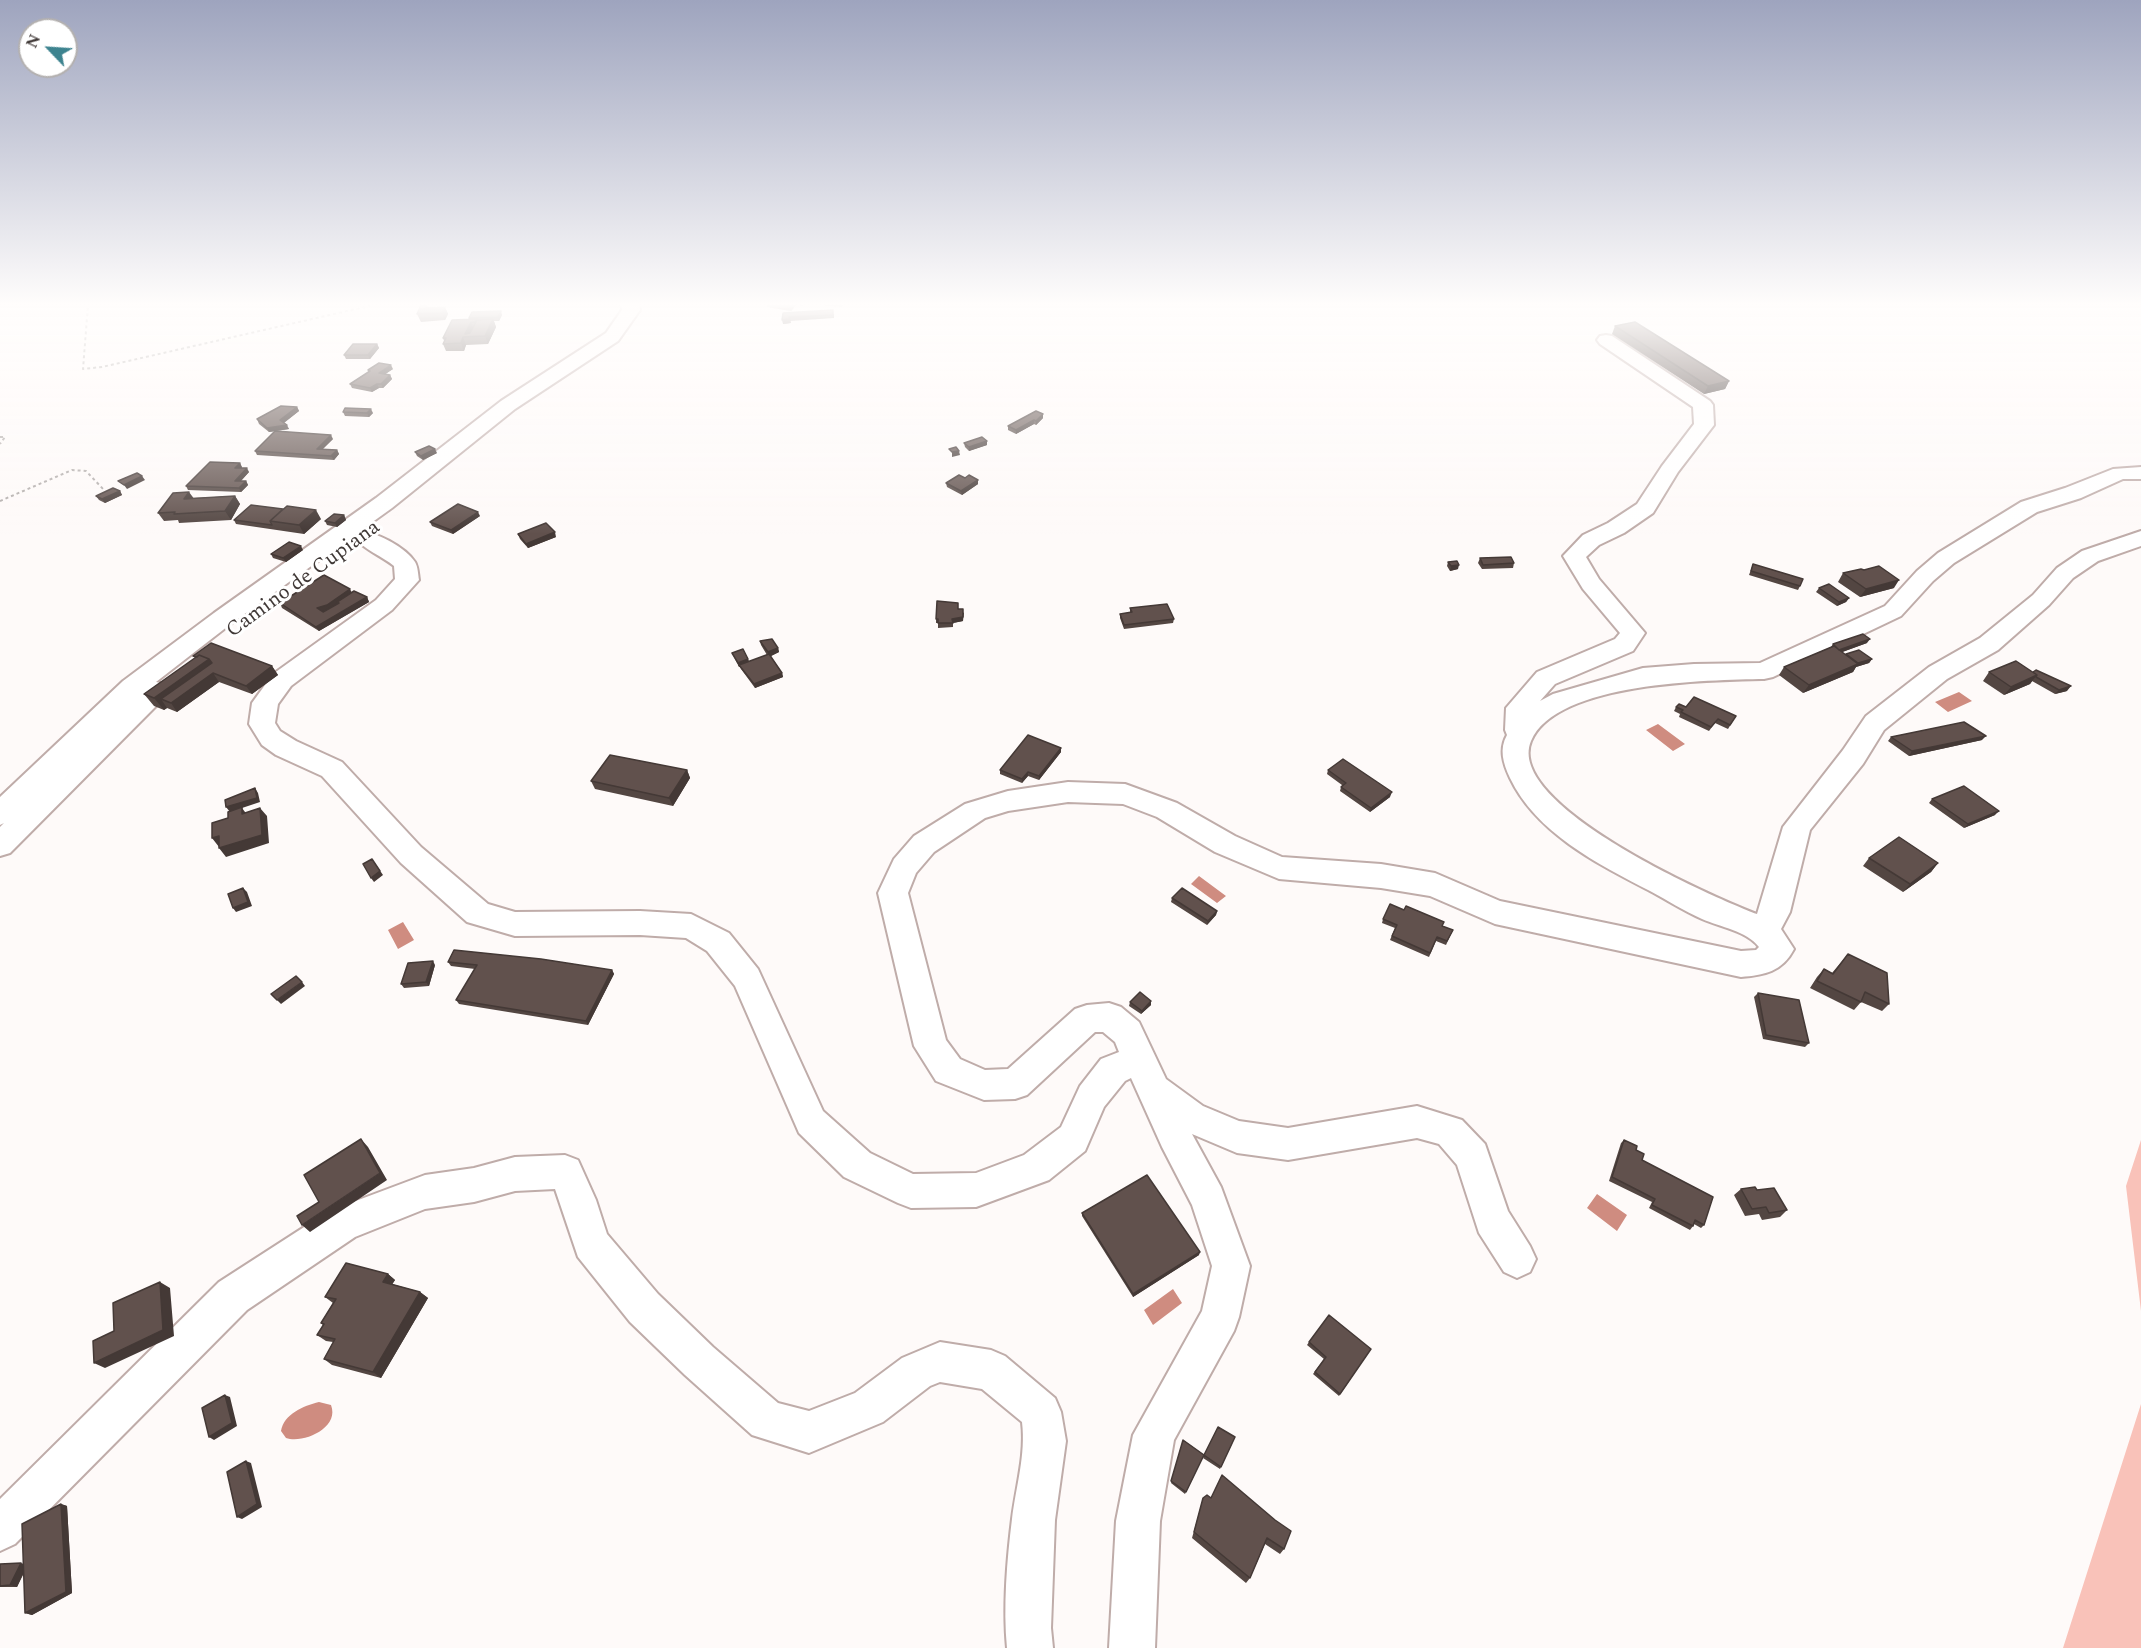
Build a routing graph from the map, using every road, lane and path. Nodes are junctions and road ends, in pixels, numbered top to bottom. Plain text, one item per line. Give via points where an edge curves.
1 (546, 380) edge
2 (574, 380) edge
3 (1666, 380) edge
4 (0, 437) edge
5 (0, 444) edge
6 (2141, 473) edge
7 (105, 491) edge
8 (0, 501) edge
9 (366, 538) junction
10 (2141, 538) edge
11 (1517, 741) junction
12 (0, 814) edge
13 (0, 845) edge
14 (1764, 930) junction
15 (1146, 1074) junction
16 (1517, 1259) dead end
17 (0, 1529) edge
18 (1030, 1648) edge
19 (1132, 1648) edge

1 - 12 street, Camino de Cupiana via 132,687
2 - 9 street, Camino de Cupiana via 520,414
3 - 11 street via 1703,405 1704,425 1646,508 1591,540 1574,556 1577,568 1633,633 1624,645 1546,678 1519,708
4 - 5 path via 5,437
6 - 11 street via 2120,473 2029,507 1946,558 1893,611 1764,671 1643,677 1598,688 1562,700 1535,716
7 - 8 path via 86,471 72,470
9 - 13 street, Camino de Cupiana via 167,681
9 - 15 street via 405,564 407,580 384,605 282,680 264,703 262,724 271,738 286,748 332,769 411,855 478,913 515,924 691,926 718,942 747,978 811,1122 857,1165 911,1191 976,1190 1036,1168 1074,1139 1092,1097 1113,1070
10 - 14 street via 2090,556 2065,573 2041,600 1989,644 1938,673 1875,723 1797,827 1775,912
11 - 14 street via 1516,761 1530,790 1568,828 1616,859 1712,910
14 - 15 street via 1778,949 1763,962 1741,964 1582,933 1496,912 1435,885 1381,876 1279,868 1225,844 1167,810 1125,794 1068,792 1008,801 975,811 924,843 904,867 892,893 931,1046 948,1070 984,1085 1015,1084 1087,1019 1109,1017 1127,1032
15 - 16 street via 1191,1117 1247,1139 1288,1144 1417,1122 1450,1131 1472,1156 1492,1220
15 - 19 street via 1208,1199 1231,1266 1220,1317 1154,1435 1138,1521
17 - 18 street via 233,1296 342,1224 425,1192 515,1174 565,1172 591,1244 644,1308 767,1420 809,1432 869,1408 916,1372 940,1362 991,1371 1041,1412 1045,1441 1033,1520

